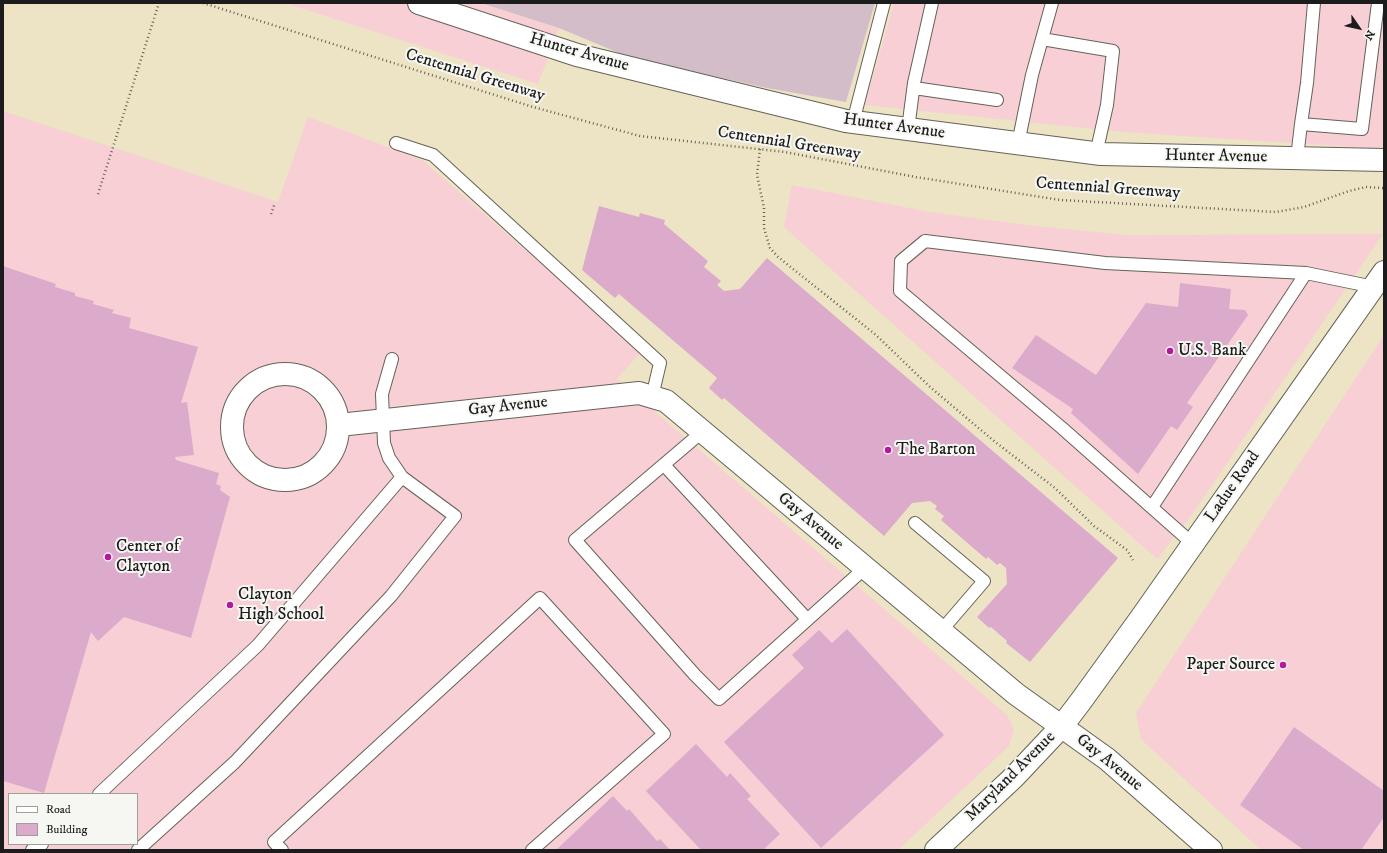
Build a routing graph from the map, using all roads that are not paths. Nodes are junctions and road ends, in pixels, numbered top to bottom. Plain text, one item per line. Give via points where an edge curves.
1 (419, 3) edge
2 (884, 3) edge
3 (932, 3) edge
4 (1052, 3) edge
5 (1314, 3) edge
6 (1378, 3) edge
7 (1042, 39) junction
8 (914, 88) junction
9 (997, 100) dead end
10 (853, 122) junction
11 (1301, 124) junction
12 (908, 129) junction
13 (396, 143) dead end
14 (1018, 144) junction
15 (1096, 154) junction
16 (1297, 158) junction
17 (1384, 160) edge
18 (1306, 273) junction
19 (1379, 280) edge
20 (392, 359) dead end
21 (652, 397) junction
22 (382, 420) junction
23 (339, 425) junction
24 (702, 432) junction
25 (664, 465) junction
26 (402, 477) junction
27 (1152, 508) junction
28 (915, 523) dead end
29 (1193, 544) junction
30 (865, 568) junction
31 (807, 619) junction
32 (941, 631) junction
33 (1081, 701) joint
34 (1062, 726) junction
35 (100, 793) edge
36 (138, 850) edge
37 (282, 850) edge
38 (532, 850) edge
39 (936, 850) edge
40 (1211, 850) edge

1 - 10 street, Hunter Avenue via 577,55
2 - 10 lane
3 - 8 lane
4 - 7 lane
5 - 11 lane
6 - 11 lane via 1362,129
7 - 14 lane
7 - 15 lane via 1113,51 1107,106
8 - 9 lane
8 - 12 lane
10 - 12 street, Hunter Avenue
11 - 16 lane
12 - 14 street, Hunter Avenue
13 - 21 lane via 432,155 660,362
14 - 15 street, Hunter Avenue
15 - 16 street, Hunter Avenue
16 - 17 street, Hunter Avenue
18 - 19 lane
18 - 27 lane
18 - 27 lane via 1105,263 925,241 901,261 900,290
19 - 29 street, Ladue Road
20 - 22 lane via 382,394
21 - 22 street, Gay Avenue via 639,393
21 - 24 street, Gay Avenue via 666,401
22 - 23 street, Gay Avenue
22 - 26 lane via 384,443 389,458
23 - 23 street via 332,401 321,386 294,374 275,374 259,380 244,392 233,418 235,445 244,461 258,473 286,480 308,475 324,464 336,444
24 - 25 lane
24 - 30 street, Gay Avenue
25 - 31 lane
25 - 31 lane via 575,540 695,675 719,699
26 - 35 lane via 258,645
26 - 36 lane via 455,516 391,596 236,762
27 - 29 lane
28 - 32 lane via 984,581
29 - 33 street, Ladue Road
30 - 31 lane
30 - 32 street, Gay Avenue
32 - 34 street, Gay Avenue via 1016,694
33 - 34 street, Maryland Avenue
34 - 39 street, Maryland Avenue via 1014,777
34 - 40 street, Gay Avenue via 1107,759
37 - 38 lane via 274,842 540,598 664,734

